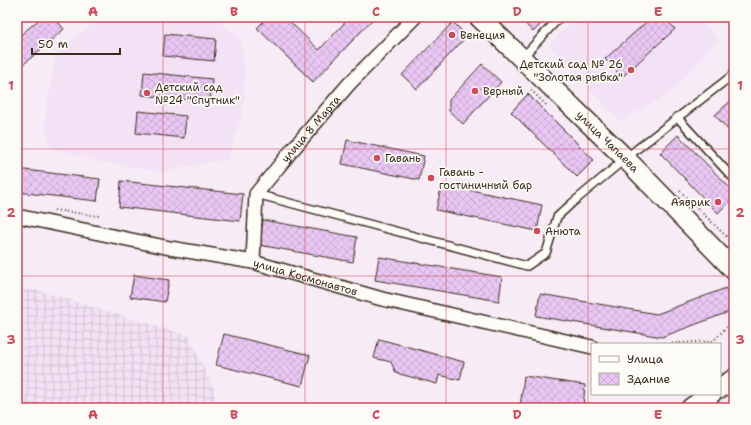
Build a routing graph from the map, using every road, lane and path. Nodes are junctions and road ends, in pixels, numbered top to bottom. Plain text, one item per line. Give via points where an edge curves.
1 (416, 17) edge
2 (479, 17) edge
3 (560, 17) edge
4 (522, 58) junction
5 (734, 74) edge
6 (677, 117) junction
7 (626, 158) junction
8 (734, 179) edge
9 (677, 188) dead end
10 (256, 194) junction
11 (47, 209) dead end
12 (17, 216) edge
13 (100, 216) dead end
14 (734, 244) edge
15 (253, 262) junction
16 (734, 270) edge
17 (734, 320) edge
18 (680, 343) edge
19 (591, 347) edge
20 (710, 395) edge
21 (691, 408) edge

1 - 10 street, улица 8 Марта via 349,84
2 - 4 street, улица Чапаева
3 - 4 lane
4 - 7 street, улица Чапаева
5 - 6 lane
6 - 7 lane
6 - 8 lane
7 - 10 lane via 557,217 546,253 527,266
7 - 16 street, улица Чапаева
9 - 14 path
10 - 15 street
11 - 13 path
12 - 15 street, улица Космонавтов via 170,248
15 - 19 street, улица Космонавтов via 382,299
17 - 18 path via 713,341
20 - 21 street

